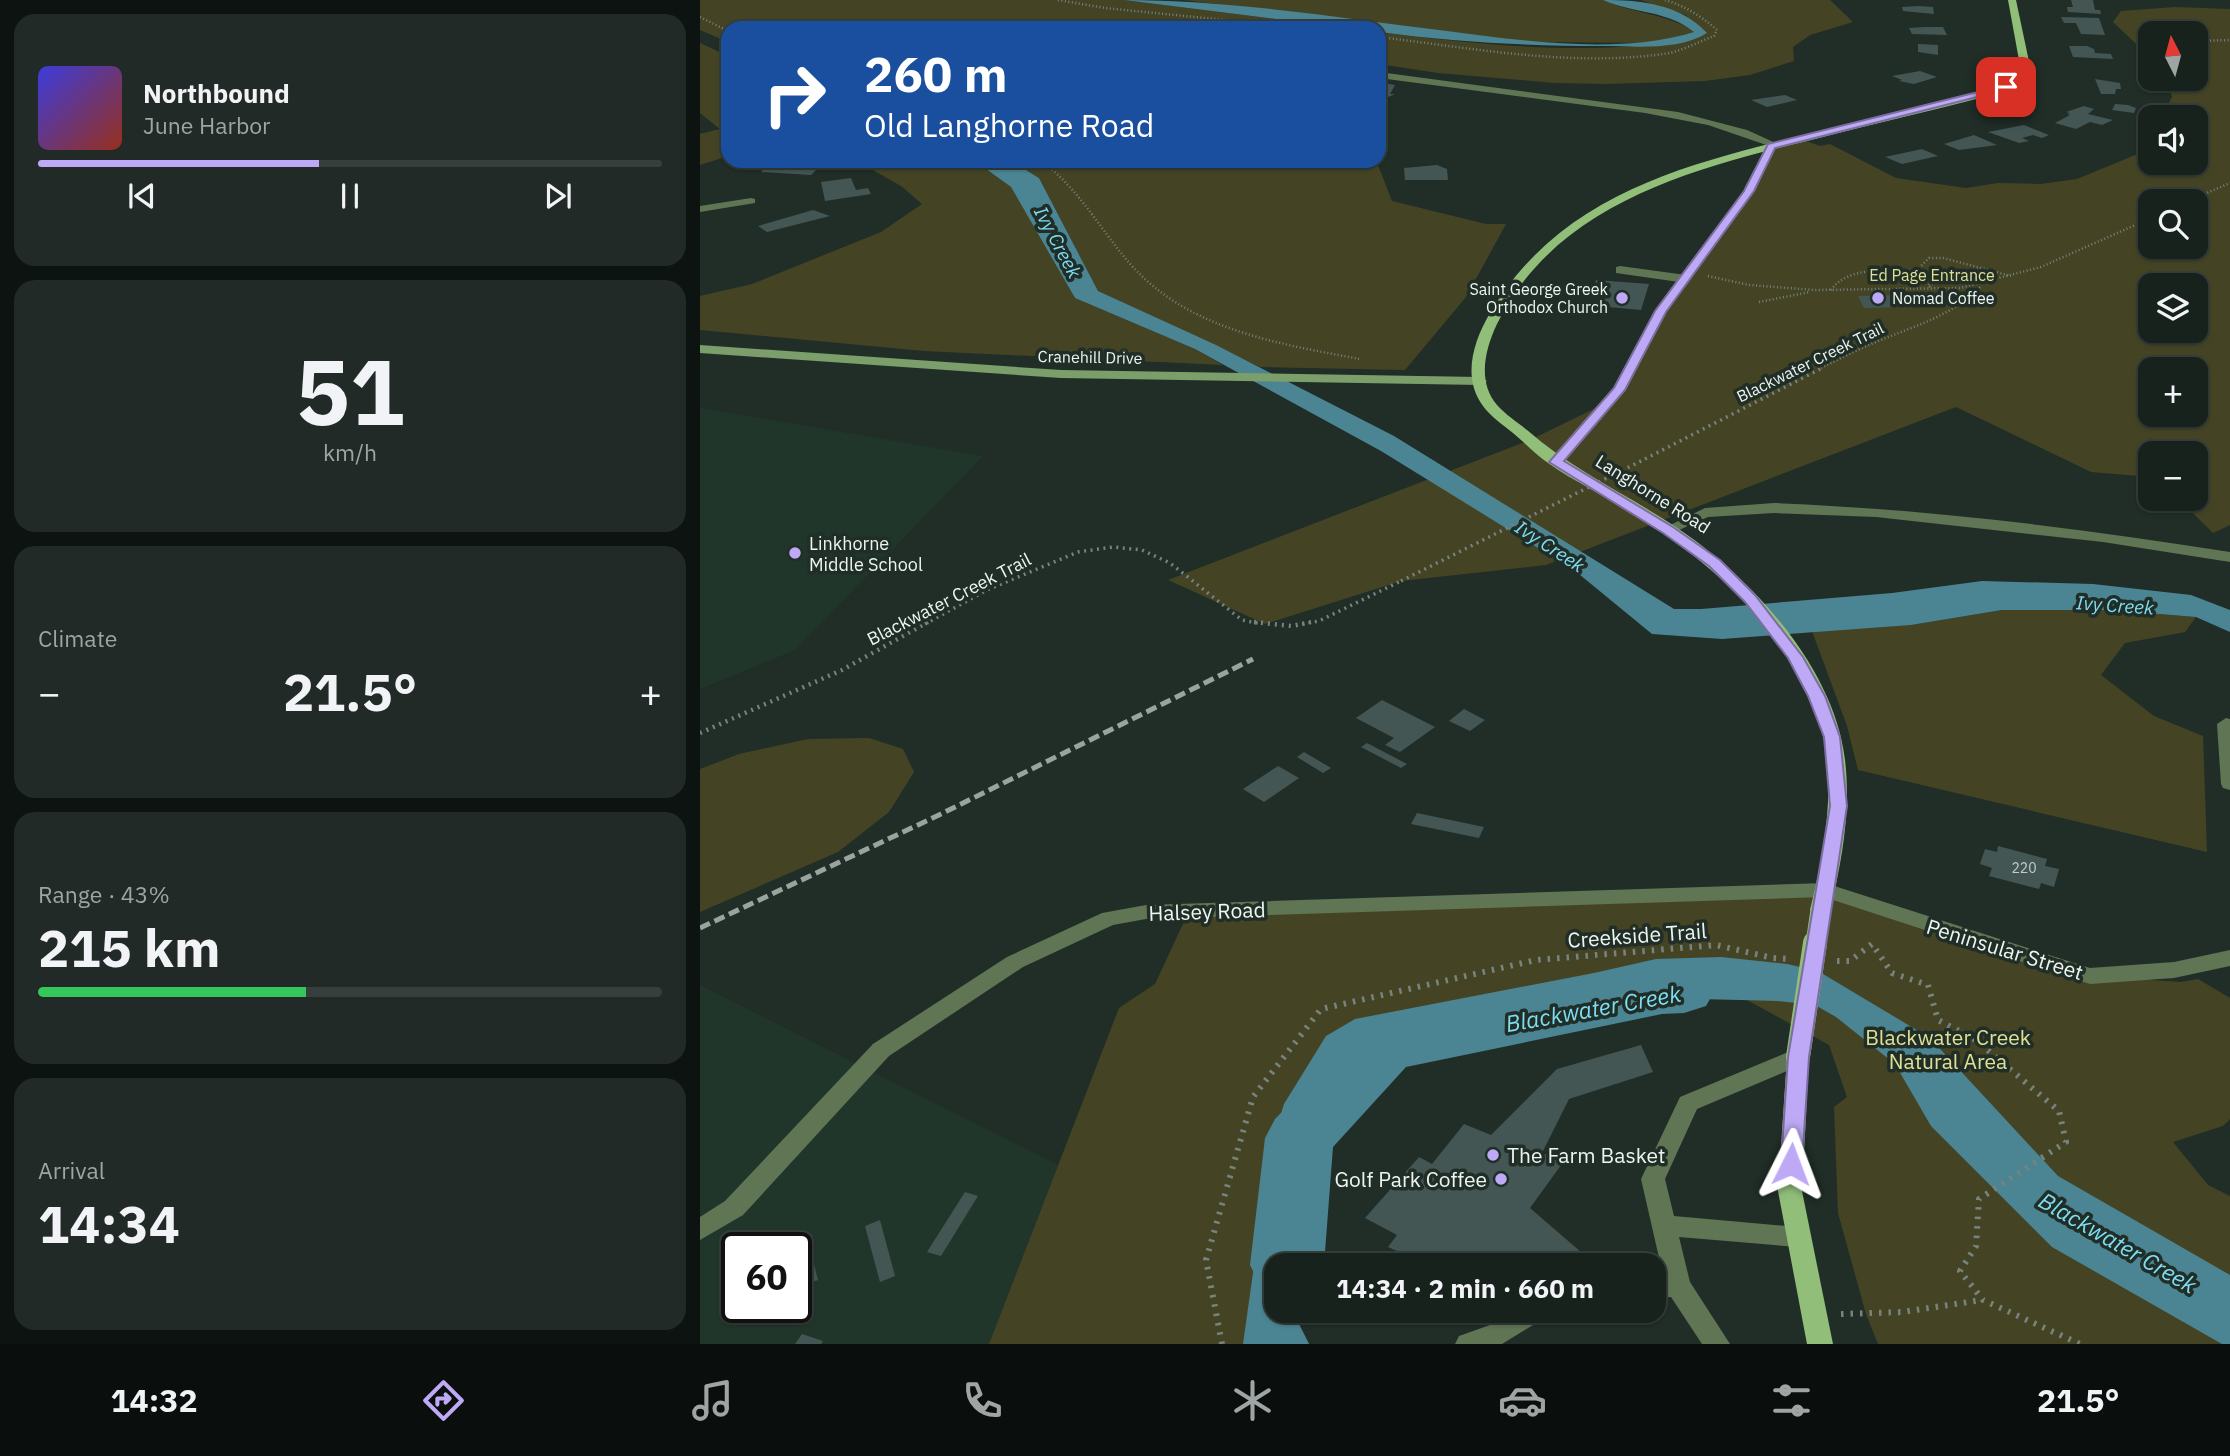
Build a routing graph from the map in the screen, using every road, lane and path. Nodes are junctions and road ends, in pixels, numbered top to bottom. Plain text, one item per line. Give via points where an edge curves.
1 (1058, 0) edge
2 (1665, 0) edge
3 (2012, 0) edge
4 (700, 17) edge
5 (1235, 21) edge
6 (721, 28) edge
7 (1386, 38) edge
8 (2230, 40) edge
9 (2208, 41) edge
10 (1386, 76) edge
11 (1773, 146) junction
12 (1052, 168) edge
13 (2230, 184) edge
14 (2208, 193) edge
15 (751, 201) dead end
16 (700, 209) edge
17 (2138, 224) edge
18 (1620, 270) dead end
19 (1917, 270) junction
20 (2011, 276) junction
21 (1685, 280) junction
22 (1982, 284) junction
23 (1932, 289) junction
24 (1814, 290) junction
25 (1831, 290) junction
26 (1874, 290) junction
27 (1877, 296) dead end
28 (1759, 302) dead end
29 (700, 349) edge
30 (1370, 361) dead end
31 (1480, 381) junction
32 (1556, 462) junction
33 (1668, 530) junction
34 (2230, 557) edge
35 (2226, 724) dead end
36 (700, 733) edge
37 (2230, 784) edge
38 (1822, 900) junction
39 (2230, 958) edge
40 (1797, 959) dead end
41 (1822, 961) dead end
42 (1798, 1057) junction
43 (1664, 1225) junction
44 (700, 1230) edge
45 (1797, 1237) junction
46 (1665, 1253) edge
47 (1666, 1286) edge
48 (1983, 1300) junction
49 (1812, 1315) junction
50 (1515, 1323) edge
51 (1222, 1344) edge
52 (1468, 1344) edge
53 (1717, 1344) edge
54 (1820, 1344) edge
55 (2080, 1344) edge

1 - 5 path
2 - 7 path via 1684,5 1703,18 1717,30 1714,36 1666,54 1613,58 1527,54
3 - 11 main road via 2026,71 2018,80 1968,98
4 - 6 path
8 - 9 path
10 - 11 street via 1630,106 1710,122
11 - 21 street via 1749,191
11 - 31 main road via 1656,179 1568,229 1522,275 1485,329
12 - 30 path via 1133,268 1169,299 1229,329
13 - 14 path
15 - 16 street
17 - 20 path
18 - 21 street
19 - 20 path via 1929,258 1936,258
19 - 23 path via 1934,278 1936,283 1928,285
19 - 25 path via 1852,275 1837,281
20 - 22 path
21 - 24 path
21 - 32 street via 1661,311 1619,390
22 - 23 path
22 - 36 path, Blackwater Creek Trail, bridge via 1950,310 1863,348 1319,621 1292,626 1242,620 1170,563 1142,550 1112,547 1079,552 987,590 842,670
23 - 26 path
24 - 25 path
24 - 28 path
25 - 26 path
26 - 27 path
29 - 31 main road, Cranehill Drive via 994,371
31 - 32 main road, Langhorne Road via 1485,398 1497,413
32 - 33 main road, Langhorne Road
33 - 34 street via 1705,513 1774,508 1876,512 1990,522
33 - 38 main road, Langhorne Road via 1715,563 1750,598 1795,657 1816,696 1832,737 1838,806
35 - 37 street
38 - 39 street, Peninsular Street via 2090,976 2174,970
38 - 42 main road, Langhorne Road, bridge
38 - 44 street, Halsey Road via 1146,912 1109,918 1015,962 881,1050 734,1208
40 - 51 path, Creekside Trail via 1716,945 1535,960 1321,1009 1253,1097 1206,1260
41 - 48 path via 1850,961 1872,944 1892,973 1928,985 1938,1020 1976,1040 2059,1111 2066,1142 1979,1199 1976,1246 1960,1271
42 - 43 street via 1688,1103 1653,1179
42 - 45 main road, Langhorne Road via 1790,1191
43 - 45 street
43 - 46 street
45 - 49 main road, Langhorne Road
47 - 53 street
48 - 49 path via 1902,1312
48 - 55 path
49 - 54 main road, Langhorne Road
50 - 52 street

